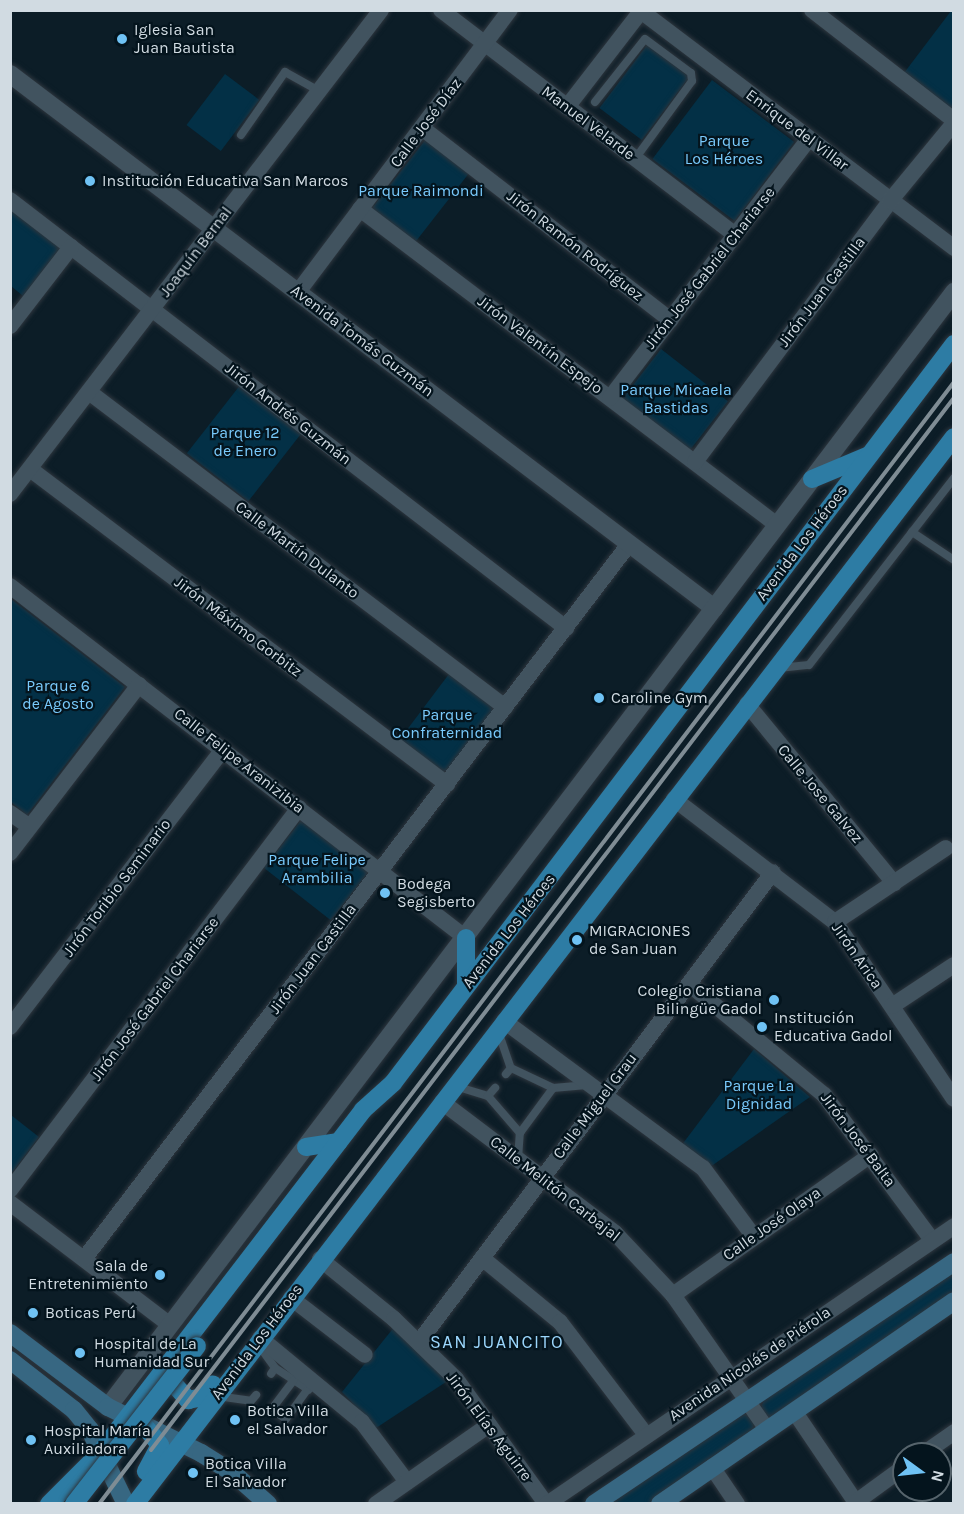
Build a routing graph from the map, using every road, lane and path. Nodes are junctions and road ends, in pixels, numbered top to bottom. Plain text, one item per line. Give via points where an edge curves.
1 (381, 10) edge
2 (441, 10) edge
3 (510, 10) edge
4 (812, 10) edge
5 (642, 11) edge
6 (485, 44) junction
7 (10, 74) edge
8 (319, 92) junction
9 (594, 102) dead end
10 (567, 107) junction
11 (954, 121) edge
12 (422, 128) junction
13 (241, 135) dead end
14 (809, 139) junction
15 (635, 159) junction
16 (10, 200) edge
17 (890, 201) junction
18 (360, 209) junction
19 (214, 228) junction
20 (735, 235) junction
21 (71, 247) junction
22 (954, 248) edge
23 (298, 292) junction
24 (954, 292) edge
25 (152, 309) junction
26 (670, 320) junction
27 (10, 326) edge
28 (954, 344) edge
29 (89, 392) junction
30 (610, 398) junction
31 (954, 437) edge
32 (868, 456) junction
33 (695, 462) junction
34 (30, 469) junction
35 (954, 477) edge
36 (812, 479) junction
37 (10, 494) edge
38 (777, 525) junction
39 (912, 532) junction
40 (629, 544) junction
41 (954, 560) edge
42 (10, 586) edge
43 (714, 608) junction
44 (566, 628) junction
45 (776, 668) junction
46 (139, 685) junction
47 (747, 704) junction
48 (505, 707) junction
49 (223, 749) junction
50 (447, 784) junction
51 (674, 799) junction
52 (299, 808) junction
53 (10, 813) edge
54 (30, 827) junction
55 (946, 848) dead end
56 (10, 853) edge
57 (381, 870) junction
58 (773, 872) junction
59 (894, 883) junction
60 (835, 922) junction
61 (466, 938) junction
62 (954, 964) edge
63 (688, 984) junction
64 (466, 985) junction
65 (892, 1006) junction
66 (501, 1025) junction
67 (10, 1027) edge
68 (393, 1083) junction
69 (589, 1084) junction
70 (455, 1085) junction
71 (495, 1088) dead end
72 (553, 1088) junction
73 (604, 1095) junction
74 (488, 1096) junction
75 (954, 1099) edge
76 (442, 1102) junction
77 (520, 1133) junction
78 (339, 1142) junction
79 (306, 1147) junction
80 (871, 1155) junction
81 (518, 1159) junction
82 (542, 1177) junction
83 (10, 1190) edge
84 (10, 1203) edge
85 (954, 1226) edge
86 (754, 1237) junction
87 (932, 1240) junction
88 (482, 1258) junction
89 (320, 1259) junction
90 (84, 1260) junction
91 (954, 1262) edge
92 (673, 1294) junction
93 (291, 1298) junction
94 (954, 1301) edge
95 (170, 1325) junction
96 (10, 1333) edge
97 (259, 1340) junction
98 (419, 1342) junction
99 (27, 1345) junction
100 (365, 1355) dead end
101 (12, 1361) edge
102 (163, 1372) junction
103 (731, 1376) junction
104 (293, 1381) junction
105 (314, 1389) junction
106 (256, 1395) dead end
107 (216, 1396) junction
108 (748, 1401) junction
109 (108, 1407) junction
110 (794, 1411) junction
111 (136, 1421) junction
112 (489, 1425) junction
113 (767, 1429) junction
114 (954, 1432) edge
115 (645, 1435) junction
116 (181, 1442) junction
117 (940, 1442) edge
118 (100, 1453) junction
119 (712, 1467) junction
120 (892, 1476) edge
121 (407, 1482) junction
122 (49, 1503) edge
123 (74, 1503) edge
124 (126, 1503) edge
125 (135, 1503) edge
126 (268, 1503) edge
127 (376, 1503) edge
128 (546, 1503) edge
129 (594, 1503) edge
130 (660, 1503) edge
131 (737, 1503) edge
132 (856, 1503) edge

1 - 8 street, Joaquín Bernal
2 - 6 street, Manuel Velarde
3 - 6 street, Calle José Díaz
4 - 11 street
5 - 10 street
5 - 14 street, Enrique del Villar
6 - 10 street, Manuel Velarde
6 - 12 street, Calle José Díaz
7 - 19 street, Avenida Tomás Guzmán
8 - 13 lane via 285,72
8 - 19 street, Joaquín Bernal
9 - 15 lane via 645,39 691,73 692,81
10 - 15 street, Manuel Velarde
11 - 17 street, Jirón Juan Castilla
12 - 18 street, Calle José Díaz
12 - 26 street, Jirón Ramón Rodríguez
14 - 17 street, Enrique del Villar
14 - 20 street, Jirón José Gabriel Chariarse
15 - 20 street, Manuel Velarde
16 - 21 street, Jirón Andrés Guzmán
17 - 22 street, Enrique del Villar
17 - 33 street, Jirón Juan Castilla
18 - 23 street, Calle José Díaz
18 - 30 street, Jirón Valentín Espejo
19 - 23 street, Avenida Tomás Guzmán
19 - 25 street, Joaquín Bernal
20 - 26 street, Jirón José Gabriel Chariarse
21 - 25 street, Jirón Andrés Guzmán
21 - 27 street
23 - 40 street, Avenida Tomás Guzmán
24 - 36 street, Avenida Los Héroes
25 - 29 street, Joaquín Bernal
25 - 44 street, Jirón Andrés Guzmán
26 - 30 street, Jirón José Gabriel Chariarse
28 - 32 main road, Avenida Los Héroes
29 - 34 street, Joaquín Bernal
29 - 48 street, Calle Martín Dulanto
30 - 33 street, Jirón Valentín Espejo
31 - 45 main road, Avenida Los Héroes
32 - 36 main road
32 - 64 main road, Avenida Los Héroes via 558,869
33 - 38 street, Jirón Valentín Espejo
34 - 37 street, Joaquín Bernal
34 - 50 street, Jirón Máximo Gorbitz
35 - 39 lane
36 - 38 street, Avenida Los Héroes
38 - 43 street, Avenida Los Héroes
39 - 41 lane
39 - 45 lane via 809,665
40 - 43 street, Avenida Tomás Guzmán
40 - 44 street, Jirón Juan Castilla
42 - 46 street, Calle Felipe Aranizibia
43 - 61 street, Avenida Los Héroes
44 - 48 street, Jirón Juan Castilla
45 - 47 main road, Avenida Los Héroes
46 - 49 street, Calle Felipe Aranizibia
46 - 54 street
47 - 51 main road, Avenida Los Héroes
47 - 59 street, Calle Jose Galvez
48 - 50 street, Jirón Juan Castilla
49 - 52 street, Calle Felipe Aranizibia
49 - 67 street, Jirón Toribio Seminario
50 - 57 street, Jirón Juan Castilla
51 - 58 street, Jirón Arica
51 - 66 main road, Avenida Los Héroes
52 - 57 street, Calle Felipe Aranizibia
52 - 83 street, Jirón José Gabriel Chariarse
53 - 54 street
54 - 56 street
55 - 59 street
57 - 61 street, Calle Felipe Aranizibia
57 - 90 street, Jirón Juan Castilla
58 - 60 street, Jirón Arica
58 - 63 street, Calle Miguel Grau
59 - 60 street
60 - 65 street, Jirón Arica
61 - 64 main road
61 - 79 street, Avenida Los Héroes
62 - 65 street
63 - 73 street, Calle Miguel Grau
63 - 80 street, Jirón José Balta via 819,1089
64 - 68 main road, Avenida Los Héroes
65 - 75 street, Jirón Arica
66 - 69 street
66 - 70 main road, Avenida Los Héroes
66 - 72 lane via 508,1071
68 - 78 main road, Avenida Los Héroes via 363,1110
68 - 123 main road, bridge via 372,1118
69 - 72 lane
69 - 73 street
70 - 74 lane
70 - 76 main road, Avenida Los Héroes
71 - 74 lane
72 - 77 lane
73 - 82 street, Calle Miguel Grau
73 - 86 street via 703,1168
74 - 77 lane
76 - 81 street, Calle Melitón Carbajal
76 - 89 main road, Avenida Los Héroes
77 - 81 lane
78 - 79 main road
78 - 102 main road, Avenida Los Héroes
79 - 95 street, Avenida Los Héroes
80 - 86 street, Calle José Olaya
80 - 87 street, Jirón José Balta
81 - 82 street, Calle Melitón Carbajal
82 - 88 street, Calle Miguel Grau
82 - 92 street, Calle Melitón Carbajal via 615,1233
84 - 90 street
85 - 87 street, Avenida Nicolás de Piérola
86 - 92 street, Calle José Olaya
87 - 103 street, Avenida Nicolás de Piérola
88 - 98 street, Calle Miguel Grau
88 - 115 street via 560,1322
89 - 93 main road, Avenida Los Héroes
89 - 98 street, Jirón Elías Aguirre
90 - 95 street
91 - 108 main road, Avenida Nicolás de Piérola
92 - 103 street, Calle Melitón Carbajal
93 - 97 main road, Avenida Los Héroes
93 - 100 street
94 - 110 main road
95 - 109 street, Avenida Los Héroes
96 - 99 main road
97 - 102 main road via 240,1349 197,1400 180,1394
97 - 104 lane via 273,1371
97 - 105 street
97 - 107 main road, Avenida Los Héroes
98 - 112 street, Jirón Elías Aguirre via 456,1379
99 - 101 main road via 27,1357
99 - 109 main road
101 - 118 main road via 72,1407 90,1430
102 - 111 main road, Avenida Los Héroes
103 - 108 street, Calle Melitón Carbajal
103 - 115 street, Avenida Nicolás de Piérola
104 - 105 lane
104 - 105 lane via 272,1409 286,1419
105 - 121 street via 362,1422
106 - 107 lane via 251,1401
107 - 116 main road, Avenida Los Héroes
108 - 113 street, Calle Melitón Carbajal
108 - 129 main road, Avenida Nicolás de Piérola
109 - 111 main road
110 - 113 main road
110 - 132 street
111 - 116 main road
111 - 118 main road, Avenida Los Héroes
111 - 125 main road via 160,1445 131,1491
112 - 121 street
112 - 128 street, Jirón Elías Aguirre
113 - 119 main road
114 - 117 street
115 - 128 street, Avenida Nicolás de Piérola
116 - 125 main road, Avenida Los Héroes
116 - 126 main road via 233,1473
118 - 122 main road, Avenida Los Héroes
118 - 124 main road
119 - 130 main road
119 - 131 street
120 - 132 street
121 - 127 street

